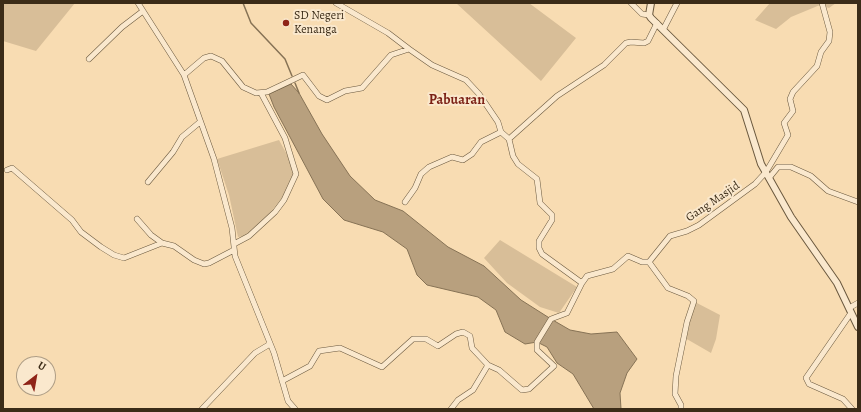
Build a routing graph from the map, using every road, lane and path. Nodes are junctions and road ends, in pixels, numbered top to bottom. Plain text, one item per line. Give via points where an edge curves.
1 (138, 3) edge
2 (631, 3) edge
3 (651, 3) edge
4 (677, 3) edge
5 (822, 3) edge
6 (340, 4) edge
7 (143, 11) junction
8 (649, 15) junction
9 (657, 23) junction
10 (663, 30) junction
11 (409, 48) junction
12 (89, 59) dead end
13 (184, 75) junction
14 (261, 93) junction
15 (200, 122) junction
16 (501, 132) junction
17 (509, 139) junction
18 (7, 170) dead end
19 (767, 175) junction
20 (148, 182) dead end
21 (405, 202) dead end
22 (858, 202) edge
23 (138, 219) dead end
24 (162, 243) junction
25 (234, 244) junction
26 (234, 250) junction
27 (649, 262) junction
28 (582, 283) junction
29 (858, 303) edge
30 (850, 311) junction
31 (858, 327) edge
32 (270, 344) junction
33 (488, 365) junction
34 (282, 382) junction
35 (202, 409) edge
36 (295, 409) edge
37 (451, 409) edge
38 (681, 409) edge
39 (852, 409) edge

1 - 7 street
2 - 8 street via 642,14
3 - 8 street
4 - 10 street
5 - 19 street via 830,32 829,41 821,52 817,66 793,92 790,100 793,112 784,123 788,135
6 - 11 street
7 - 12 street
7 - 13 street
8 - 9 street
9 - 10 street
9 - 17 street via 648,41 626,43 604,65 557,96
10 - 19 street via 744,110
11 - 14 street via 392,56 362,88 345,91 327,100 319,96 303,75
11 - 16 street via 432,65 466,80 498,122
13 - 14 street via 204,58 211,56 222,61 243,87
13 - 15 street
14 - 25 street via 285,138 296,174 284,200 275,212 249,236
15 - 20 street via 182,137
15 - 25 street via 214,159
16 - 17 street
16 - 21 street via 481,142 472,154 463,160 452,157 429,167 421,174
17 - 28 street via 513,156 518,164 537,179 540,203 552,215 552,220 538,241 542,254
18 - 24 street via 12,168 72,220 81,232 114,255 124,258
19 - 22 street via 778,167 791,167 811,176 828,191
19 - 27 street, Gang Masjid via 699,225 670,236
19 - 30 street via 788,212 837,283
23 - 24 street via 151,235
24 - 26 street via 174,246 204,264
25 - 26 street
26 - 32 street
27 - 28 street via 628,256 613,270 587,276
27 - 38 street via 668,288 694,301 676,376 675,394
28 - 33 street via 567,313 551,319 537,342 537,350 554,364 552,369 525,390 499,370
29 - 30 street
30 - 31 street
30 - 39 street via 806,378 809,384 842,400
32 - 34 street
32 - 35 street via 255,353
33 - 34 street via 472,348 470,336 463,332 438,346 426,339 413,339 382,367 340,348 319,351 310,366
33 - 37 street via 474,390 458,400
34 - 36 street via 288,401

